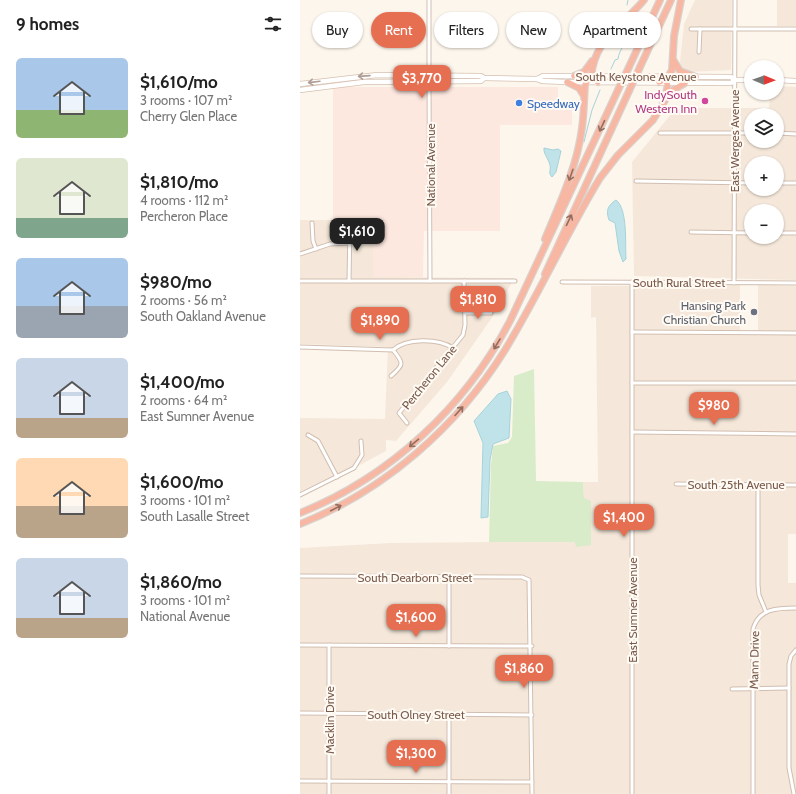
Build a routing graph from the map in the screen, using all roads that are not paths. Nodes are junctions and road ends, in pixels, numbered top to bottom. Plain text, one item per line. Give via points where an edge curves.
1 (429, 0) edge
2 (644, 0) edge
3 (660, 0) edge
4 (671, 0) edge
5 (681, 0) edge
6 (735, 0) edge
7 (691, 29) dead end
8 (700, 29) junction
9 (735, 29) junction
10 (796, 29) edge
11 (699, 52) dead end
12 (595, 57) junction
13 (673, 57) junction
14 (429, 75) junction
15 (574, 76) junction
16 (696, 77) junction
17 (484, 78) junction
18 (595, 78) junction
19 (537, 79) junction
20 (664, 79) junction
21 (327, 80) junction
22 (429, 80) junction
23 (735, 80) junction
24 (744, 80) edge
25 (784, 80) edge
26 (796, 80) edge
27 (567, 82) junction
28 (587, 82) junction
29 (685, 82) junction
30 (300, 84) edge
31 (328, 86) junction
32 (300, 90) edge
33 (584, 96) junction
34 (664, 102) junction
35 (660, 133) dead end
36 (735, 133) junction
37 (744, 133) edge
38 (784, 134) edge
39 (796, 134) edge
40 (636, 181) dead end
41 (734, 183) junction
42 (744, 183) edge
43 (784, 183) edge
44 (796, 184) edge
45 (312, 223) dead end
46 (350, 224) dead end
47 (691, 232) dead end
48 (734, 233) junction
49 (744, 233) edge
50 (784, 233) edge
51 (796, 233) edge
52 (349, 243) junction
53 (316, 249) junction
54 (300, 254) edge
55 (300, 281) edge
56 (349, 281) junction
57 (430, 281) junction
58 (464, 281) junction
59 (515, 281) dead end
60 (562, 282) dead end
61 (632, 282) junction
62 (734, 282) junction
63 (796, 283) edge
64 (520, 300) junction
65 (529, 306) junction
66 (465, 313) junction
67 (491, 313) dead end
68 (632, 332) junction
69 (796, 333) edge
70 (300, 347) edge
71 (453, 348) junction
72 (393, 350) junction
73 (391, 376) dead end
74 (632, 382) junction
75 (796, 383) edge
76 (407, 423) dead end
77 (632, 432) junction
78 (796, 434) edge
79 (308, 435) dead end
80 (361, 441) dead end
81 (337, 477) junction
82 (676, 484) dead end
83 (758, 484) junction
84 (796, 485) edge
85 (300, 495) edge
86 (300, 512) edge
87 (300, 524) edge
88 (300, 576) edge
89 (449, 577) junction
90 (796, 608) edge
91 (766, 612) junction
92 (300, 645) edge
93 (329, 645) junction
94 (449, 646) junction
95 (532, 646) junction
96 (796, 650) edge
97 (789, 688) junction
98 (732, 689) dead end
99 (753, 689) junction
100 (300, 713) edge
101 (329, 713) junction
102 (448, 714) junction
103 (532, 714) junction
104 (300, 781) edge
105 (330, 781) junction
106 (448, 782) junction
107 (532, 782) junction
108 (329, 794) edge
109 (449, 794) edge
110 (532, 794) edge
111 (632, 794) edge
112 (753, 794) edge
113 (794, 794) edge

1 - 14 street, National Avenue
2 - 12 highway via 606,38
3 -> 64 highway, bridge
65 -> 4 highway, bridge
5 - 13 highway
6 - 9 street, East Werges Avenue
7 - 8 street
8 - 9 street
8 - 11 street
9 - 10 street
9 - 23 street, East Werges Avenue
12 - 15 highway via 584,72
12 - 18 highway via 592,70
13 - 16 highway via 680,71
13 - 20 highway via 672,70
14 - 17 main road, South Keystone Avenue
14 -> 21 main road, South Keystone Avenue via 377,75
14 - 22 main road, National Avenue
15 - 18 main road, South Keystone Avenue
15 - 19 main road, South Keystone Avenue via 543,76
16 - 20 main road, South Keystone Avenue
16 - 23 main road, South Keystone Avenue via 731,77
17 - 19 main road, South Keystone Avenue
17 - 22 main road, South Keystone Avenue via 481,81
18 - 20 main road, South Keystone Avenue
18 - 28 highway
19 - 27 main road, South Keystone Avenue
20 - 29 main road, South Keystone Avenue
20 - 34 highway via 668,87
21 -> 30 main road, South Keystone Avenue
21 - 31 main road
22 - 31 main road, South Keystone Avenue
22 - 57 street, National Avenue
23 - 24 main road, South Keystone Avenue
23 - 29 main road, South Keystone Avenue via 731,83
23 - 36 street, East Werges Avenue
25 - 26 main road
27 - 28 main road, South Keystone Avenue
27 - 33 highway via 579,88
28 - 33 highway
29 - 34 highway via 672,89
31 - 32 main road, South Keystone Avenue
33 -> 64 highway via 582,128 572,170
34 - 65 highway via 653,120 624,148 600,178
35 - 36 street
36 - 37 street
36 - 41 street, East Werges Avenue
38 - 39 street
40 - 41 street
41 - 42 street
41 - 48 street, East Werges Avenue
43 - 44 street
45 - 53 street
46 - 52 street
47 - 48 street
48 - 49 street
48 - 62 street, East Werges Avenue
50 - 51 street
52 - 53 street via 330,244
52 - 56 street
53 - 54 street
55 - 56 street
56 - 57 street
57 - 58 street
58 - 59 street
58 - 66 street, Percheron Lane
60 - 61 street, South Rural Street
61 - 62 street, South Rural Street
61 - 68 street, East Sumner Avenue
62 - 63 street, South Rural Street
64 -> 86 highway via 484,365 435,423 397,457 372,475 338,495
87 -> 65 highway via 333,510 373,486 435,436 460,410 490,372
66 - 67 street
66 - 71 street, Percheron Lane via 463,335
68 - 69 street
68 - 74 street, East Sumner Avenue
70 - 72 street
71 - 72 street via 442,342 416,342 398,345
71 - 76 street, Percheron Lane via 399,413
72 - 73 street via 402,364
74 - 75 street
74 - 77 street, East Sumner Avenue
77 - 78 street
77 - 111 street, East Sumner Avenue
79 - 81 street via 318,441
80 - 81 street via 362,455 358,463
81 - 85 street
82 - 83 street, South 25th Avenue
83 - 84 street, South 25th Avenue
83 - 91 street via 758,585 760,599
88 - 89 street, South Dearborn Street
89 - 94 street
89 - 95 street, South Dearborn Street via 529,580
90 - 91 street via 777,608
91 - 99 street, Mann Drive via 757,621 753,631
92 - 93 street
93 - 94 street
93 - 101 street, Macklin Drive
94 - 95 street
95 - 103 street
96 - 97 street via 789,664
97 - 99 street
97 - 113 street via 789,772
98 - 99 street
99 - 112 street, Mann Drive
100 - 101 street, South Olney Street
101 - 102 street, South Olney Street
101 - 105 street, Macklin Drive
102 - 103 street, South Olney Street
102 - 106 street
103 - 107 street
104 - 105 street
105 - 106 street
105 - 108 street, Macklin Drive
106 - 107 street
106 - 109 street
107 - 110 street

